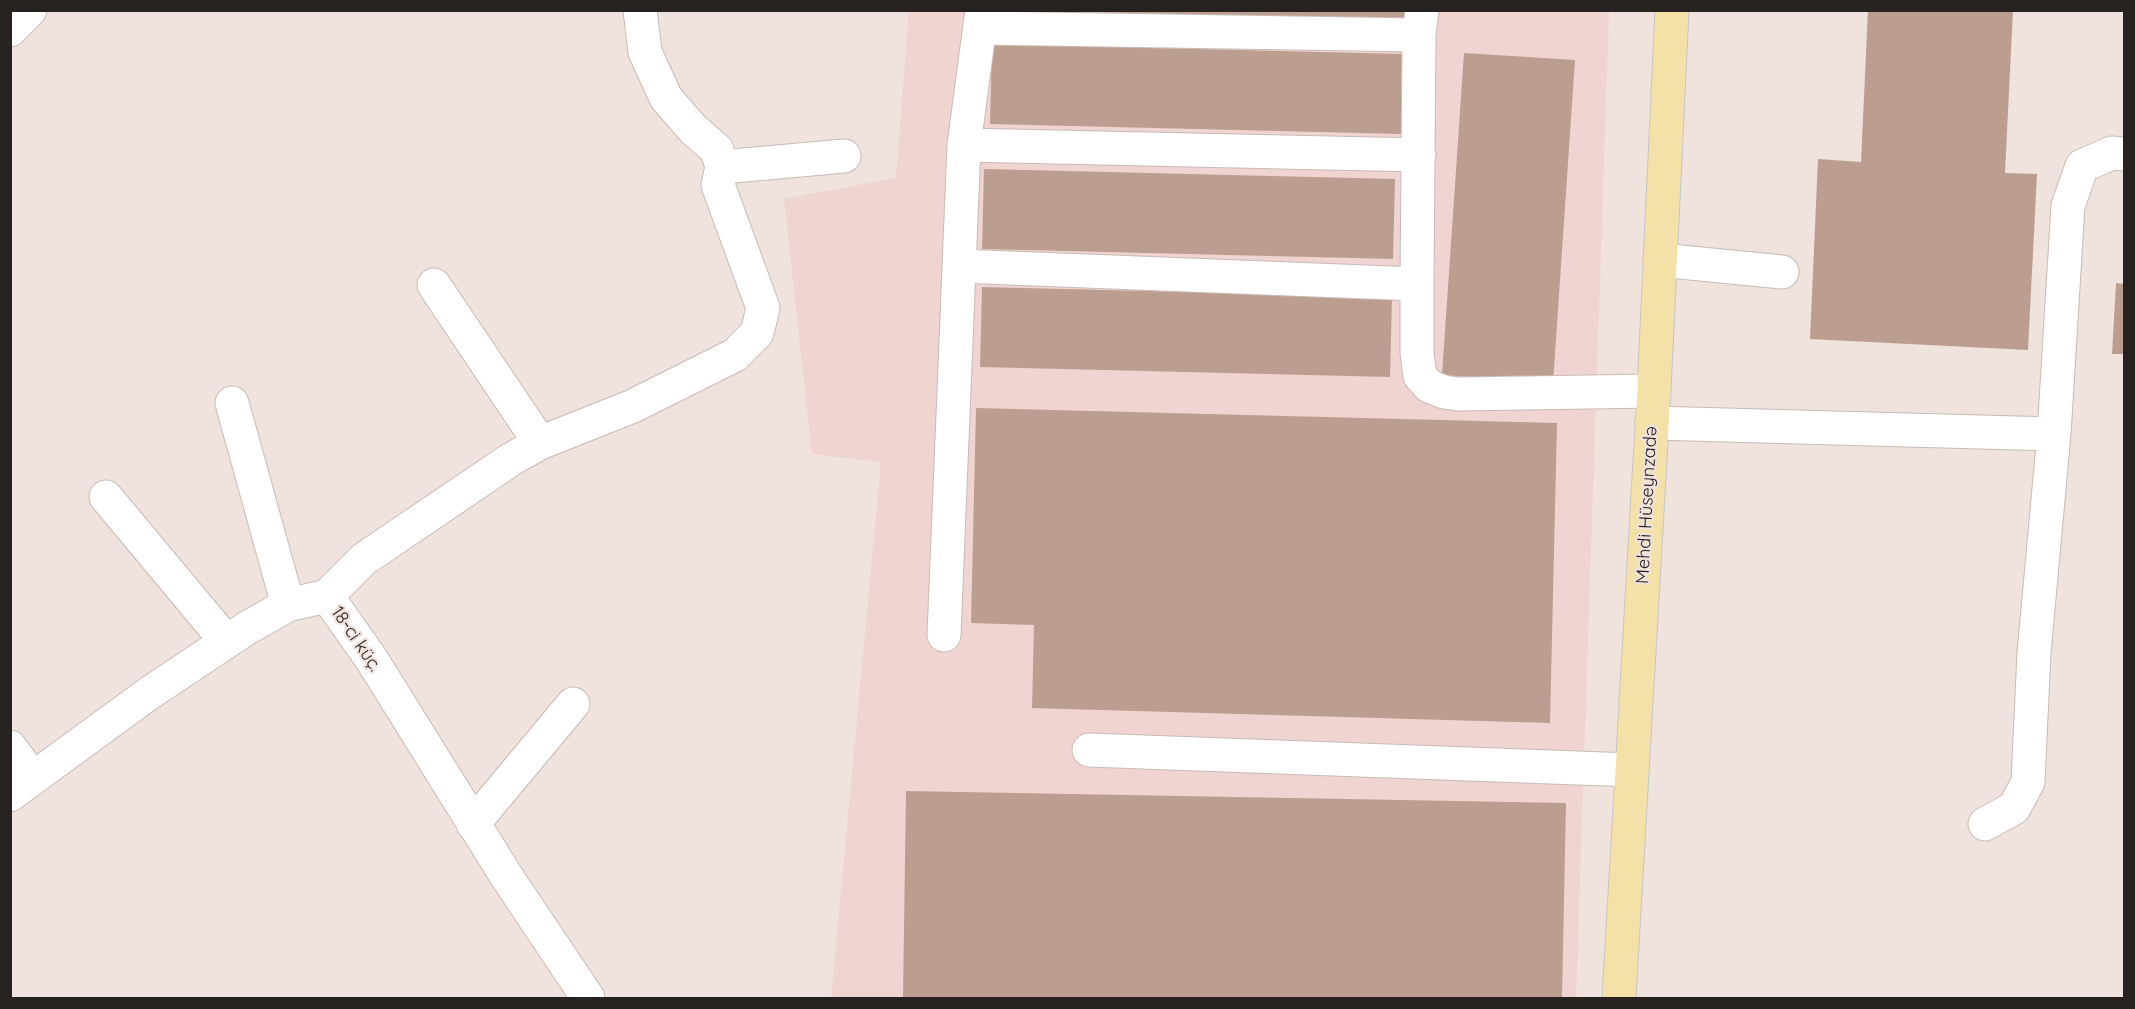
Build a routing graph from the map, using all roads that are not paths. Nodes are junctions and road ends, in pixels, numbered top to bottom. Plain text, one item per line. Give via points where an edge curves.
1 (30, 10) edge
2 (639, 10) edge
3 (1672, 10) edge
4 (981, 19) edge
5 (1421, 23) edge
6 (10, 30) edge
7 (964, 145) junction
8 (1419, 154) junction
9 (2124, 154) edge
10 (844, 156) dead end
11 (722, 167) junction
12 (1660, 260) junction
13 (959, 266) junction
14 (1782, 272) dead end
15 (1417, 284) junction
16 (434, 285) dead end
17 (232, 403) dead end
18 (1653, 407) junction
19 (2054, 434) junction
20 (540, 443) junction
21 (106, 497) dead end
22 (327, 596) junction
23 (288, 605) junction
24 (944, 635) dead end
25 (226, 641) junction
26 (573, 704) dead end
27 (10, 747) edge
28 (1089, 750) dead end
29 (1632, 770) junction
30 (22, 786) edge
31 (474, 824) junction
32 (1985, 824) dead end
33 (588, 999) edge
34 (1619, 999) edge

1 - 6 street
2 - 11 street via 645,52 666,98 717,150
3 - 12 main road, Mehdi Hüseynzadə
4 - 5 street
4 - 7 street
5 - 8 street
7 - 8 street
7 - 13 street
8 - 15 street
9 - 19 street via 2112,153 2082,166 2068,206
10 - 11 street
11 - 20 street via 718,184 763,308 757,333 735,355 633,406
12 - 14 street
12 - 18 main road, Mehdi Hüseynzadə
13 - 15 street
13 - 24 street
15 - 18 street via 1417,353 1420,376 1429,386 1458,394
16 - 20 street
17 - 23 street
18 - 19 street
18 - 29 main road, Mehdi Hüseynzadə
19 - 32 street via 2034,653 2028,782 2014,808
20 - 22 street via 364,559
21 - 25 street
22 - 23 street, 18-ci küç.
22 - 31 street, 18-ci küç. via 372,660
23 - 25 street, 18-ci küç.
25 - 30 street, 18-ci küç.
26 - 31 street
27 - 30 street
28 - 29 street
29 - 34 main road, Mehdi Hüseynzadə
31 - 33 street, 18-ci küç.

